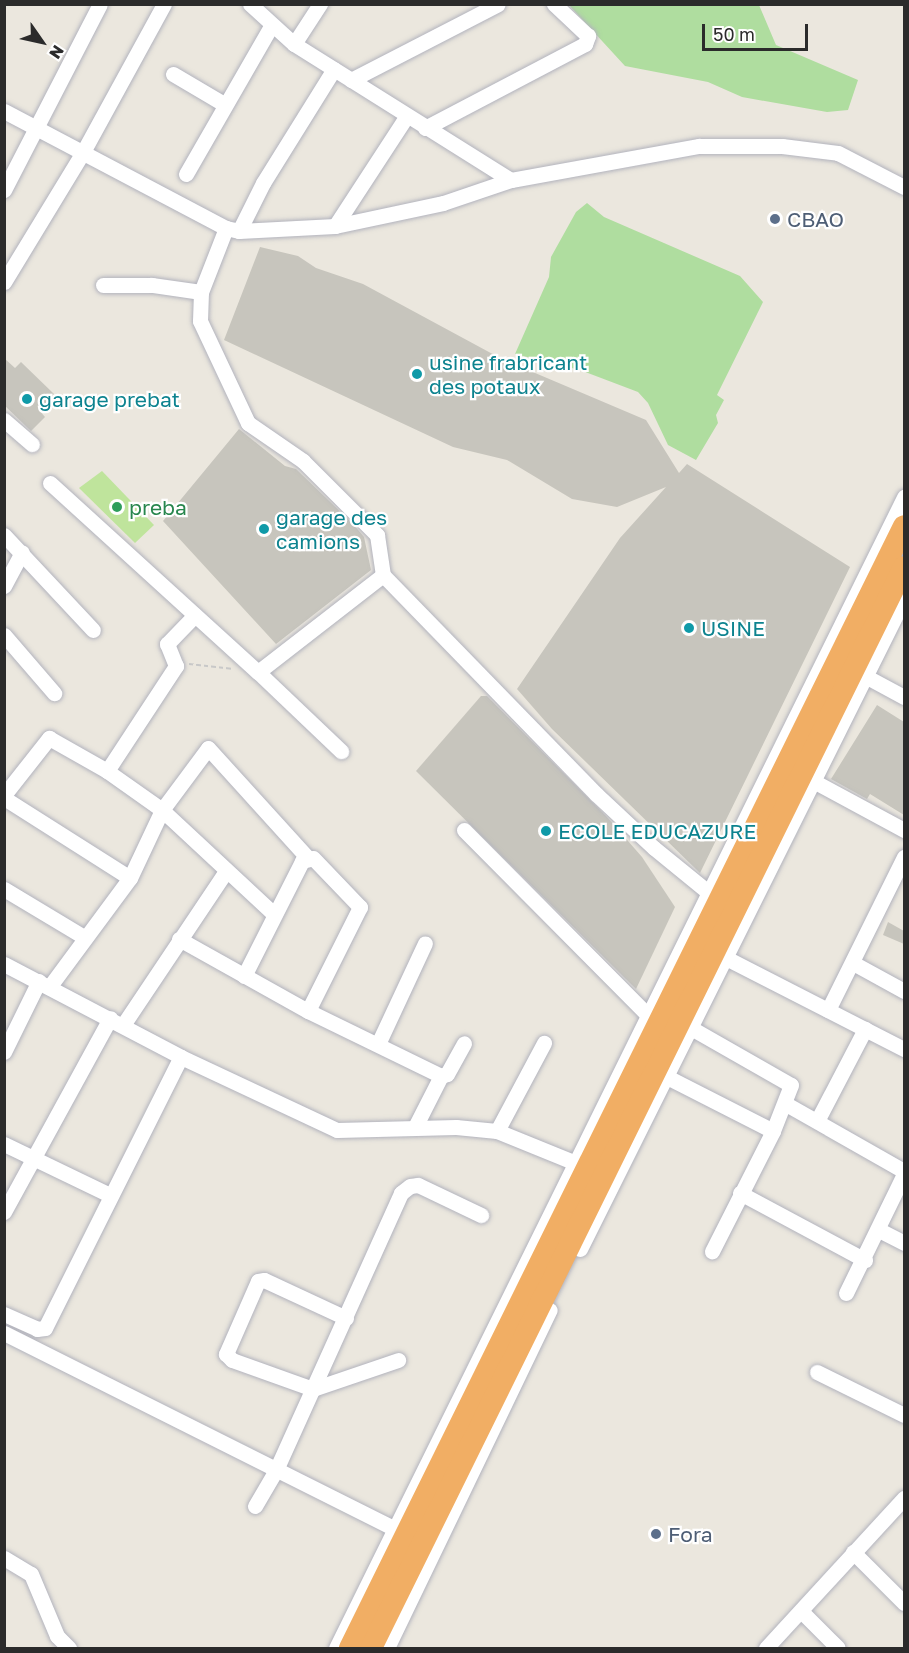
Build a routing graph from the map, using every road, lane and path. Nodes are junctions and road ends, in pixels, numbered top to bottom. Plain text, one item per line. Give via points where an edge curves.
1 (100, 4) edge
2 (164, 4) edge
3 (250, 4) edge
4 (320, 4) edge
5 (498, 4) edge
6 (554, 4) edge
7 (271, 26) junction
8 (294, 44) junction
9 (334, 69) junction
10 (173, 74) dead end
11 (351, 80) junction
12 (224, 104) junction
13 (4, 111) edge
14 (406, 117) junction
15 (36, 128) junction
16 (425, 128) junction
17 (83, 152) junction
18 (186, 174) dead end
19 (511, 180) junction
20 (904, 187) edge
21 (4, 190) edge
22 (335, 226) junction
23 (232, 230) junction
24 (4, 282) edge
25 (103, 285) dead end
26 (201, 292) junction
27 (4, 420) edge
28 (32, 444) dead end
29 (50, 483) dead end
30 (904, 497) edge
31 (904, 526) edge
32 (4, 535) edge
33 (22, 552) junction
34 (888, 564) edge
35 (383, 575) junction
36 (4, 586) edge
37 (904, 599) edge
38 (195, 615) junction
39 (93, 630) dead end
40 (6, 640) edge
41 (177, 663) junction
42 (258, 672) junction
43 (865, 676) junction
44 (54, 693) dead end
45 (904, 697) edge
46 (341, 751) dead end
47 (107, 771) junction
48 (807, 777) junction
49 (4, 797) edge
50 (162, 810) junction
51 (464, 830) dead end
52 (904, 830) edge
53 (307, 857) junction
54 (904, 857) edge
55 (226, 871) junction
56 (130, 878) junction
57 (4, 889) edge
58 (714, 897) junction
59 (274, 914) junction
60 (84, 937) junction
61 (179, 939) junction
62 (424, 944) dead end
63 (726, 958) junction
64 (853, 963) junction
65 (4, 964) edge
66 (244, 976) junction
67 (45, 983) junction
68 (904, 991) edge
69 (828, 1010) junction
70 (308, 1011) junction
71 (648, 1015) junction
72 (117, 1022) junction
73 (692, 1028) junction
74 (866, 1029) junction
75 (544, 1042) dead end
76 (464, 1043) dead end
77 (378, 1044) junction
78 (904, 1050) edge
79 (4, 1052) edge
80 (181, 1057) junction
81 (441, 1076) junction
82 (667, 1077) junction
83 (786, 1104) junction
84 (817, 1121) junction
85 (415, 1127) junction
86 (496, 1131) junction
87 (773, 1131) junction
88 (4, 1144) edge
89 (32, 1157) junction
90 (576, 1163) junction
91 (904, 1172) edge
92 (740, 1193) junction
93 (110, 1195) junction
94 (4, 1212) edge
95 (481, 1215) dead end
96 (879, 1230) junction
97 (904, 1243) edge
98 (712, 1251) dead end
99 (865, 1260) junction
100 (846, 1293) dead end
101 (4, 1314) edge
102 (346, 1318) junction
103 (4, 1333) edge
104 (398, 1360) dead end
105 (817, 1372) dead end
106 (313, 1389) junction
107 (904, 1415) edge
108 (276, 1470) junction
109 (904, 1498) edge
110 (255, 1506) dead end
111 (395, 1529) junction
112 (853, 1552) junction
113 (4, 1558) edge
114 (904, 1603) edge
115 (803, 1613) junction
116 (69, 1648) edge
117 (336, 1648) edge
118 (350, 1648) edge
119 (371, 1648) edge
120 (387, 1648) edge
121 (766, 1648) edge
122 (838, 1648) edge

1 - 15 street
2 - 17 street
3 - 7 street
4 - 8 street
5 - 11 street
6 - 16 street via 588,36 585,44
7 - 8 street
7 - 12 street
8 - 9 street
9 - 11 street
9 - 23 street
10 - 12 street
11 - 14 street
12 - 18 street
13 - 15 street
14 - 16 street
14 - 22 street
15 - 17 street
15 - 21 street
16 - 19 street
17 - 23 street
17 - 24 street
19 - 20 street via 699,146 782,146 838,153
19 - 22 street via 443,203
22 - 23 street
23 - 26 street
25 - 26 street via 152,285
26 - 35 street via 200,321 248,423 303,461 377,536
27 - 28 street
29 - 38 street
30 - 34 street
31 - 34 highway
32 - 33 street
33 - 36 street
33 - 39 street
34 - 48 highway
34 - 58 highway
35 - 42 street
35 - 58 street via 596,794
37 - 43 street
38 - 41 street via 167,644
38 - 42 street
40 - 44 street
41 - 42 path
41 - 47 street
42 - 46 street
43 - 45 street
43 - 48 street
47 - 49 street via 49,738
47 - 50 street
48 - 52 street
48 - 63 street
48 - 119 highway
49 - 56 street
50 - 53 street via 208,748
50 - 55 street
50 - 56 street
51 - 71 street
53 - 59 street
53 - 70 street via 313,858 360,907
54 - 64 street
55 - 59 street
55 - 61 street
56 - 60 street
57 - 60 street
58 - 71 street
58 - 118 highway
59 - 66 street
60 - 67 street
61 - 66 street
61 - 72 street
62 - 77 street
63 - 69 street
63 - 73 street
64 - 68 street
64 - 69 street
65 - 67 street
66 - 70 street
67 - 72 street
67 - 79 street
69 - 74 street
70 - 77 street
71 - 90 street
72 - 80 street
72 - 89 street
73 - 82 street
73 - 83 street via 789,1083
74 - 78 street
74 - 84 street
75 - 86 street
76 - 81 street via 451,1068
77 - 81 street
80 - 85 street via 337,1130
80 - 93 street
81 - 85 street
82 - 87 street
82 - 120 street
83 - 84 street
83 - 87 street
84 - 91 street
85 - 86 street
86 - 90 street
87 - 92 street
88 - 89 street
89 - 93 street
89 - 94 street
90 - 111 street
91 - 96 street
92 - 98 street
92 - 99 street
93 - 101 street via 45,1328 37,1329
95 - 102 street via 418,1185 410,1186 401,1193
96 - 97 street
96 - 99 street
99 - 100 street
102 - 106 street
102 - 106 street via 264,1280 255,1283 227,1356
103 - 108 street
104 - 106 street
105 - 107 street
106 - 108 street
108 - 110 street
108 - 111 street
109 - 112 street
111 - 117 street
112 - 114 street
112 - 115 street
113 - 116 street via 31,1574 57,1636
115 - 121 street
115 - 122 street

